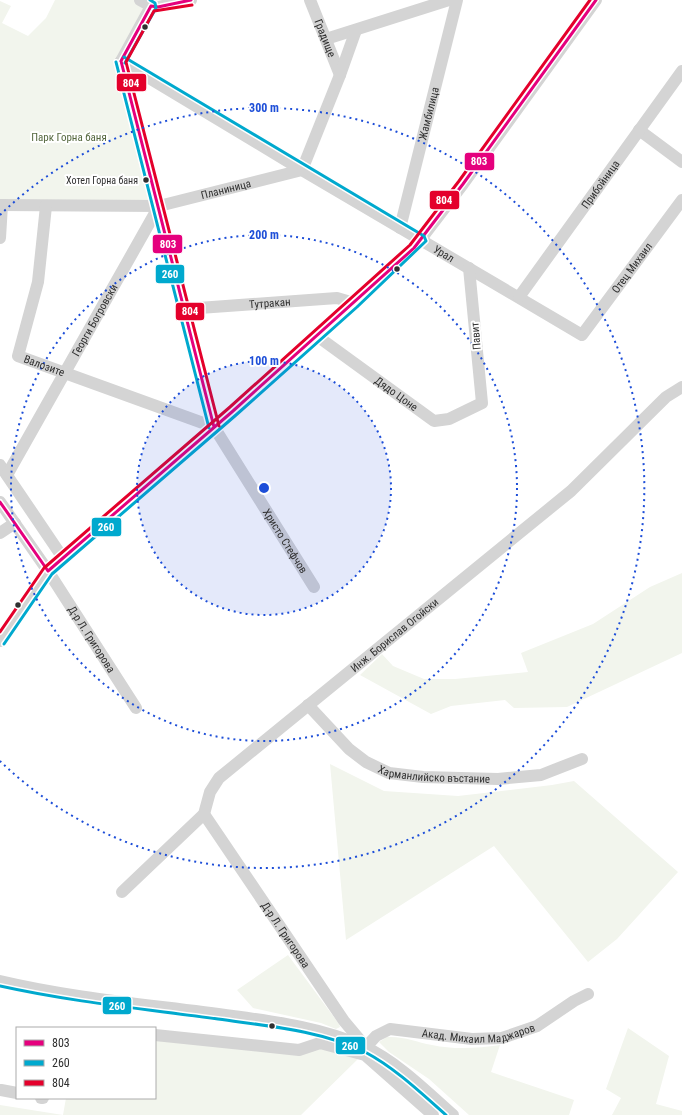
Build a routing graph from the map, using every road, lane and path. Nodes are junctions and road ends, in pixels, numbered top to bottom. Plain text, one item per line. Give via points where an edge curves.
1 (140, 0) edge
2 (191, 0) edge
3 (310, 0) edge
4 (448, 0) edge
5 (457, 0) edge
6 (596, 0) edge
7 (151, 6) junction
8 (356, 30) junction
9 (326, 39) junction
10 (121, 62) junction
11 (682, 71) edge
12 (340, 75) junction
13 (639, 130) junction
14 (682, 162) edge
15 (302, 170) junction
16 (682, 200) edge
17 (1, 205) edge
18 (46, 206) junction
19 (159, 206) junction
20 (400, 228) junction
21 (0, 238) edge
22 (421, 240) junction
23 (469, 268) junction
24 (519, 297) junction
25 (354, 303) junction
26 (185, 309) junction
27 (582, 335) joint
28 (317, 336) junction
29 (63, 372) junction
30 (682, 387) edge
31 (482, 403) joint
32 (214, 428) junction
33 (3, 470) edge
34 (0, 502) edge
35 (15, 523) junction
36 (0, 533) edge
37 (63, 558) junction
38 (48, 571) junction
39 (314, 587) dead end
40 (0, 640) edge
41 (308, 705) junction
42 (136, 708) dead end
43 (582, 759) dead end
44 (204, 814) junction
45 (122, 892) dead end
46 (0, 981) edge
47 (588, 994) dead end
48 (156, 1035) edge
49 (366, 1051) junction
50 (1, 1090) edge
51 (16, 1093) edge
52 (433, 1115) edge
53 (453, 1115) edge

1 - 7 street
2 - 7 street via 158,7
3 - 9 street, Градище
4 - 8 street
5 - 20 street, Жамбилица
6 - 22 street
7 - 10 street
8 - 9 street
8 - 12 street
9 - 12 street, Градище
10 - 15 street, Урал
10 - 19 street, Христо Стефчов
11 - 13 street, Прибойница
12 - 15 street
13 - 14 street
13 - 24 street, Прибойница
15 - 19 street, Планиница
15 - 20 street, Урал
16 - 27 street, Отец Михаил
17 - 18 street, Планиница
17 - 21 street
18 - 19 street, Планиница
18 - 29 street, Валозите via 38,282 18,356
19 - 26 street, Христо Стефчов
19 - 29 street, Георги Богровски
20 - 22 street, Урал
22 - 23 street, Урал
22 - 25 street
23 - 24 street, Урал
23 - 31 street, Павит
24 - 27 street, Урал
25 - 26 street, Тутракан via 337,298
25 - 28 street
26 - 32 street, Христо Стефчов
28 - 31 street, Дядо Цоне via 434,421 449,419
28 - 32 street
29 - 32 street, Валозите
29 - 33 street, Георги Богровски
30 - 41 street, Инж. Борислав Огойски via 666,397 571,491
32 - 37 street
32 - 39 street, Христо Стефчов
33 - 37 street
34 - 35 street, Д-р Л. Григорова
35 - 36 street
35 - 38 street, Д-р Л. Григорова
37 - 38 street
38 - 40 street
38 - 42 street, Д-р Л. Григорова
41 - 43 street, Харманлийско въстание via 350,749 366,762 389,773 423,777 498,779 541,774
41 - 44 street, Инж. Борислав Огойски via 219,778 210,792
44 - 45 street
44 - 49 street, Д-р Л. Григорова
46 - 49 street via 275,1022 321,1032
47 - 49 street, Акад. Михаил Маджаров via 537,1026 502,1038 472,1040 390,1029 376,1036
48 - 49 street via 299,1050 320,1043
49 - 52 street
49 - 53 street via 400,1069
50 - 51 street

